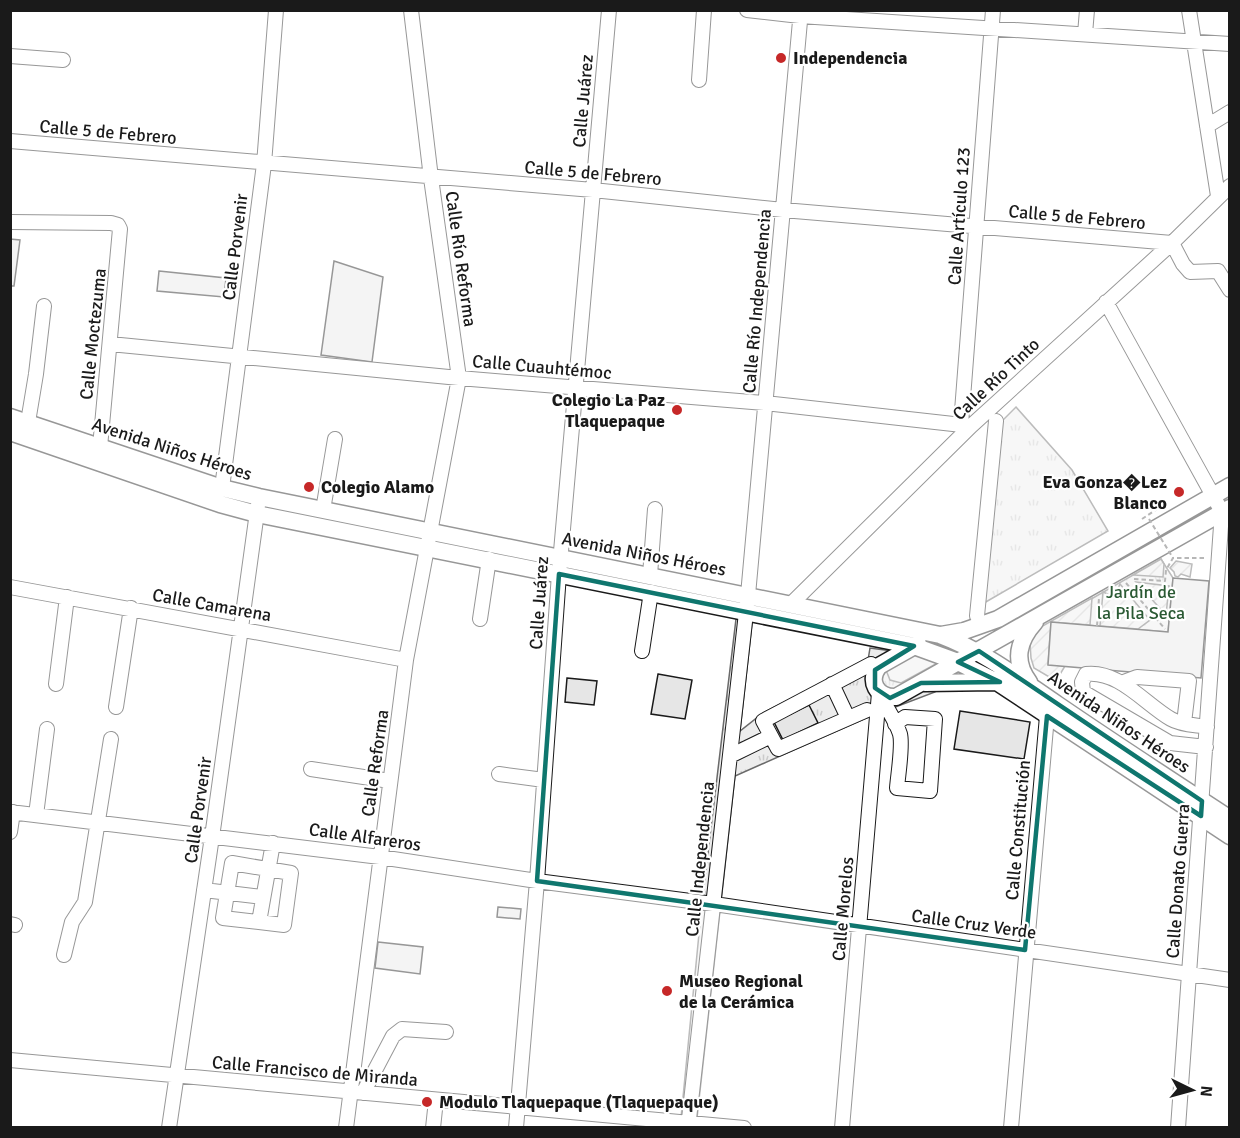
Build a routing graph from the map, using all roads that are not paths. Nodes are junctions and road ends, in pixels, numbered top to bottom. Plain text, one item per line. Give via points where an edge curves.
1 (276, 10) edge
2 (411, 10) edge
3 (609, 10) edge
4 (704, 10) edge
5 (747, 10) edge
6 (993, 10) edge
7 (1087, 10) edge
8 (1189, 10) edge
9 (801, 13) edge
10 (889, 16) edge
11 (992, 28) junction
12 (1085, 34) junction
13 (1194, 41) junction
14 (1230, 44) edge
15 (10, 56) edge
16 (63, 60) dead end
17 (699, 80) dead end
18 (1230, 112) edge
19 (1207, 126) junction
20 (10, 141) edge
21 (264, 164) junction
22 (431, 178) junction
23 (1230, 186) edge
24 (593, 190) junction
25 (1218, 196) junction
26 (783, 210) junction
27 (10, 222) edge
28 (976, 226) junction
29 (1172, 243) junction
30 (1230, 290) edge
31 (1106, 302) junction
32 (44, 306) dead end
33 (110, 344) junction
34 (239, 357) junction
35 (459, 378) junction
36 (575, 388) junction
37 (765, 403) junction
38 (10, 417) edge
39 (996, 421) dead end
40 (28, 422) junction
41 (966, 425) junction
42 (10, 432) edge
43 (335, 439) dead end
44 (100, 447) junction
45 (1230, 486) edge
46 (222, 488) junction
47 (1214, 495) junction
48 (258, 506) junction
49 (655, 509) dead end
50 (323, 510) junction
51 (1226, 510) edge
52 (429, 539) junction
53 (489, 559) junction
54 (560, 565) junction
55 (650, 575) junction
56 (10, 587) edge
57 (651, 592) junction
58 (67, 597) junction
59 (747, 603) junction
60 (791, 604) junction
61 (131, 608) junction
62 (977, 616) dead end
63 (1039, 617) junction
64 (480, 619) dead end
65 (242, 629) junction
66 (940, 635) junction
67 (914, 646) junction
68 (642, 651) dead end
69 (979, 651) junction
70 (406, 660) junction
71 (958, 662) junction
72 (871, 663) dead end
73 (997, 682) junction
74 (921, 683) junction
75 (1121, 683) junction
76 (56, 684) dead end
77 (832, 684) junction
78 (1033, 688) junction
79 (879, 693) junction
80 (896, 697) junction
81 (116, 707) dead end
82 (867, 710) dead end
83 (1047, 716) junction
84 (848, 718) junction
85 (900, 720) junction
86 (1184, 723) junction
87 (1207, 727) junction
88 (47, 729) dead end
89 (771, 736) junction
90 (111, 739) dead end
91 (1206, 747) junction
92 (730, 756) junction
93 (311, 769) dead end
94 (499, 774) dead end
95 (544, 780) junction
96 (390, 781) junction
97 (1201, 809) junction
98 (12, 812) edge
99 (36, 814) junction
100 (1230, 819) edge
101 (98, 822) junction
102 (10, 832) edge
103 (213, 836) junction
104 (1230, 836) edge
105 (273, 843) junction
106 (380, 857) junction
107 (268, 869) junction
108 (537, 881) junction
109 (204, 890) junction
110 (228, 893) junction
111 (262, 897) junction
112 (713, 904) junction
113 (259, 922) junction
114 (859, 926) junction
115 (1025, 950) junction
116 (64, 955) dead end
117 (1189, 974) junction
118 (1230, 980) edge
119 (446, 1032) dead end
120 (10, 1060) edge
121 (175, 1076) junction
122 (357, 1093) junction
123 (436, 1100) junction
124 (518, 1108) junction
125 (689, 1126) edge
126 (169, 1128) edge
127 (346, 1128) edge
128 (433, 1128) edge
129 (516, 1128) edge
130 (744, 1128) edge
131 (842, 1128) edge
132 (1011, 1128) edge
133 (1178, 1128) edge

1 - 21 street, Calle Porvenir
2 - 22 street, Calle Río Reforma
3 - 24 street, Calle Juárez
4 - 17 street
5 - 9 street
6 - 11 street, Calle Artículo 123
7 - 12 street
8 - 13 street
9 - 10 street
9 - 26 street, Calle Río Independencia
10 - 11 street
11 - 12 street
11 - 28 street, Calle Artículo 123
12 - 13 street
13 - 14 street
13 - 19 street
15 - 16 street
18 - 19 street
19 - 25 street
20 - 21 street, Calle 5 de Febrero
21 - 22 street, Calle 5 de Febrero
21 - 34 street, Calle Porvenir
22 - 24 street, Calle 5 de Febrero
22 - 35 street, Calle Río Reforma
23 - 25 street, Calle Río Tinto
24 - 26 street, Calle 5 de Febrero
24 - 36 street, Calle Juárez
25 - 29 street, Calle Río Tinto
26 - 28 street, Calle 5 de Febrero
26 - 37 street, Calle Río Independencia
27 - 33 street, Calle Moctezuma via 118,225 121,233
28 - 29 street, Calle 5 de Febrero
28 - 41 street, Calle Artículo 123
29 - 30 street via 1189,271 1218,271
29 - 31 street, Calle Río Tinto
31 - 41 street, Calle Río Tinto
31 - 47 street, Calle Donato Guerra
32 - 40 street
33 - 34 street, Calle Cuauhtémoc
33 - 44 street, Calle Moctezuma
34 - 35 street, Calle Cuauhtémoc
34 - 46 street, Calle Porvenir
35 - 36 street, Calle Cuauhtémoc
35 - 52 street, Calle Río Reforma
36 - 37 street, Calle Cuauhtémoc
36 - 54 street, Calle Juárez
37 - 41 street, Calle Cuauhtémoc
37 - 59 street, Calle Río Independencia
38 - 40 main road, Avenida Niños Héroes
39 - 62 street
40 - 44 main road, Avenida Niños Héroes
41 - 60 street, Calle Río Tinto
42 - 48 main road, Avenida Niños Héroes via 210,501
43 - 50 street
44 - 46 main road, Avenida Niños Héroes
45 - 47 main road
46 - 48 main road, Avenida Niños Héroes
47 - 51 street, Calle Donato Guerra
47 - 66 main road via 998,619
48 - 50 main road, Avenida Niños Héroes
48 - 52 main road, Avenida Niños Héroes
48 - 65 street, Calle Porvenir
49 - 55 street
50 - 52 main road, Avenida Niños Héroes
51 - 63 main road
51 - 87 street, Calle Donato Guerra
52 - 53 main road, Avenida Niños Héroes
52 - 54 main road, Avenida Niños Héroes
52 - 70 street, Calle Reforma
53 - 54 main road, Avenida Niños Héroes
53 - 64 street
54 - 55 main road, Avenida Niños Héroes
54 - 57 main road, Avenida Niños Héroes
54 - 95 street, Calle Juárez
55 - 59 main road, Avenida Niños Héroes
56 - 58 street, Calle Camarena
57 - 59 main road, Avenida Niños Héroes
57 - 68 street
58 - 61 street, Calle Camarena
58 - 76 street
59 - 60 main road, Avenida Niños Héroes
59 - 67 main road, Avenida Niños Héroes
59 - 92 street, Calle Independencia
60 - 66 main road, Avenida Niños Héroes
61 - 65 street, Calle Camarena
61 - 81 street
63 - 69 main road
63 - 78 main road via 1023,637 1018,654 1021,669
65 - 70 street, Calle Camarena
65 - 103 street, Calle Porvenir
66 - 67 main road
66 - 69 main road, Avenida Niños Héroes
67 - 71 main road, Avenida Niños Héroes
67 - 79 main road via 875,670 873,682
69 - 71 main road
69 - 78 main road, Avenida Niños Héroes
70 - 96 street, Calle Reforma
71 - 73 main road, Avenida Niños Héroes
71 - 74 main road
72 - 77 street
73 - 74 main road
73 - 83 main road, Avenida Niños Héroes
74 - 80 main road
75 - 86 street via 1172,720
75 - 86 street via 1137,677 1189,681
75 - 91 street via 1096,672 1086,674 1083,692 1170,743
77 - 84 street
77 - 89 street via 763,721
78 - 97 main road, Avenida Niños Héroes
79 - 80 main road
79 - 85 street
79 - 114 street, Calle Morelos
80 - 85 street
82 - 84 street
83 - 97 main road, Avenida Niños Héroes
83 - 115 street, Calle Constitución
84 - 89 street via 778,749
85 - 85 street via 897,788 930,791 935,719
86 - 87 street
87 - 91 street, Calle Donato Guerra
88 - 99 street
89 - 92 street
90 - 101 street
91 - 97 street, Calle Donato Guerra
92 - 112 street, Calle Independencia
93 - 96 street
94 - 95 street
95 - 108 street, Calle Juárez
96 - 106 street, Calle Reforma
97 - 100 main road, Avenida Niños Héroes
97 - 104 main road, Avenida Niños Héroes
97 - 117 street, Calle Donato Guerra
98 - 99 street, Calle Alfareros
98 - 102 street
99 - 101 street, Calle Alfareros
101 - 103 street, Calle Alfareros
101 - 116 street via 86,902 72,922
103 - 105 street, Calle Alfareros
103 - 109 street, Calle Porvenir
105 - 106 street, Calle Alfareros
105 - 107 street
106 - 108 street, Calle Alfareros
106 - 122 street, Calle Reforma
107 - 110 street via 232,862
107 - 111 street
107 - 113 street via 291,873 284,925
108 - 112 street, Calle Alfareros
108 - 124 street, Calle Juárez
109 - 110 street
109 - 121 street, Calle Porvenir
110 - 111 street
110 - 113 street via 223,918
111 - 113 street
112 - 114 street, Calle Cruz Verde
112 - 125 street, Calle Independencia
114 - 115 street, Calle Cruz Verde
114 - 131 street, Calle Morelos
115 - 117 street, Calle Cruz Verde
115 - 132 street, Calle Constitución
117 - 118 street, Calle Cruz Verde
117 - 133 street, Calle Donato Guerra
119 - 122 street via 402,1029 393,1036
120 - 121 street, Calle Francisco de Miranda
121 - 122 street, Calle Francisco de Miranda
121 - 126 street, Calle Porvenir
122 - 123 street, Calle Francisco de Miranda
122 - 127 street, Calle Reforma
123 - 124 street, Calle Francisco de Miranda
123 - 128 street
124 - 125 street, Calle Francisco de Miranda
124 - 129 street, Calle Juárez
125 - 130 street, Calle Francisco de Miranda

